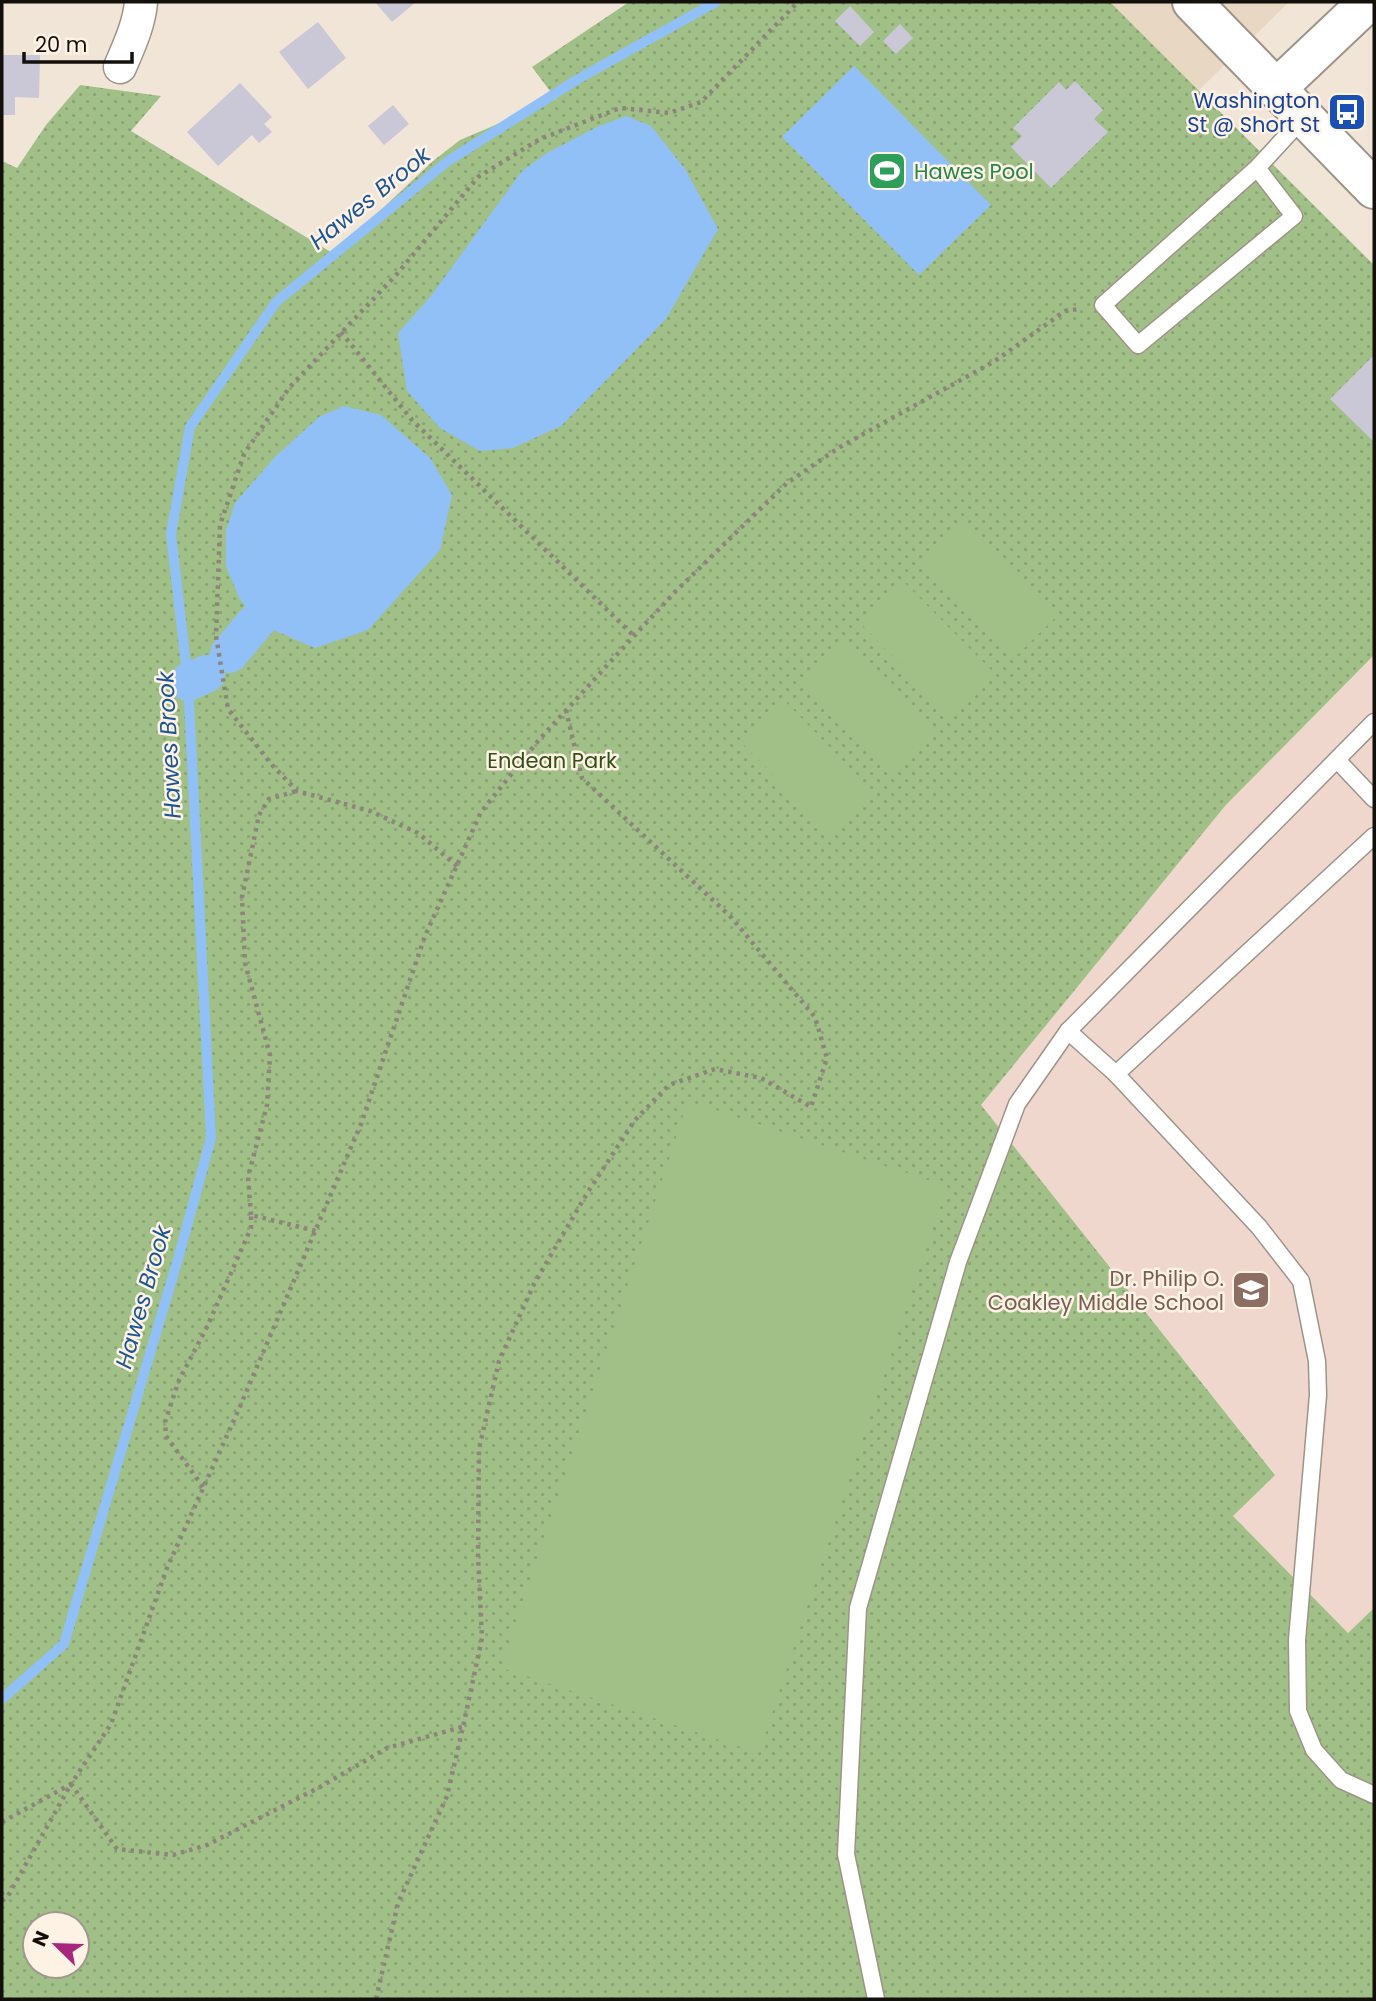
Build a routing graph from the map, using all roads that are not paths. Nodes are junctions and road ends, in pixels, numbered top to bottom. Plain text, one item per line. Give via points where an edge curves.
1 (141, 2) edge
2 (1192, 2) edge
3 (1368, 2) edge
4 (120, 67) dead end
5 (1276, 89) junction
6 (1303, 118) junction
7 (1257, 168) junction
8 (1374, 189) edge
9 (1374, 722) edge
10 (1337, 760) junction
11 (1374, 800) edge
12 (1374, 836) edge
13 (1068, 1031) junction
14 (1116, 1074) junction
15 (1374, 1795) edge
16 (876, 1999) edge

1 - 4 street
2 - 5 main road
3 - 5 main road
5 - 6 main road
6 - 7 lane
6 - 8 main road
7 - 7 lane via 1102,305 1138,345 1294,216
9 - 10 lane
10 - 11 lane
10 - 13 lane
12 - 14 lane
13 - 14 lane
13 - 16 lane via 1017,1104 958,1262 858,1608 846,1854
14 - 15 lane via 1259,1227 1301,1281 1317,1361 1318,1395 1297,1640 1298,1711 1314,1750 1341,1780

